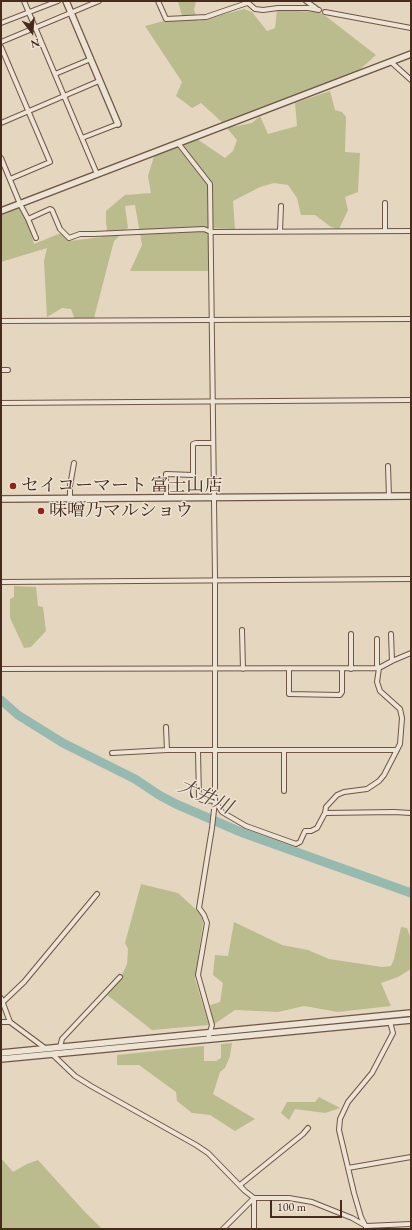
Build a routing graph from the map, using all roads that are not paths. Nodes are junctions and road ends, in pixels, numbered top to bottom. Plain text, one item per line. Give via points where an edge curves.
1 (24, 1) edge
2 (58, 1) edge
3 (66, 1) edge
4 (99, 1) edge
5 (158, 1) edge
6 (306, 1) edge
7 (246, 2) edge
8 (29, 12) junction
9 (325, 12) dead end
10 (71, 13) junction
11 (1, 23) edge
12 (35, 28) junction
13 (411, 28) edge
14 (1, 42) edge
15 (1, 47) edge
16 (411, 54) edge
17 (91, 59) junction
18 (391, 62) junction
19 (55, 74) junction
20 (411, 80) edge
21 (99, 81) junction
22 (64, 96) junction
23 (28, 112) junction
24 (1, 123) edge
25 (118, 124) joint
26 (82, 138) junction
27 (178, 143) junction
28 (1, 158) edge
29 (97, 174) junction
30 (10, 179) junction
31 (385, 203) dead end
32 (20, 204) junction
33 (281, 206) dead end
34 (1, 211) edge
35 (28, 219) junction
36 (280, 231) junction
37 (385, 231) junction
38 (411, 231) edge
39 (211, 232) junction
40 (36, 238) dead end
41 (411, 319) edge
42 (212, 320) junction
43 (1, 321) edge
44 (1, 370) edge
45 (8, 370) dead end
46 (411, 400) edge
47 (212, 402) junction
48 (1, 403) edge
49 (213, 443) junction
50 (74, 463) dead end
51 (388, 466) dead end
52 (411, 496) edge
53 (390, 497) junction
54 (166, 498) junction
55 (213, 498) junction
56 (70, 499) junction
57 (1, 500) edge
58 (411, 579) edge
59 (215, 580) junction
60 (1, 582) edge
61 (242, 630) dead end
62 (351, 634) dead end
63 (391, 634) dead end
64 (377, 639) dead end
65 (411, 653) edge
66 (392, 661) junction
67 (351, 668) junction
68 (379, 668) junction
69 (1, 669) edge
70 (215, 669) junction
71 (243, 669) junction
72 (289, 669) junction
73 (342, 669) junction
74 (166, 727) dead end
75 (167, 750) junction
76 (397, 750) junction
77 (198, 751) junction
78 (215, 751) junction
79 (284, 751) junction
80 (112, 753) dead end
81 (284, 791) dead end
82 (215, 801) junction
83 (325, 813) junction
84 (411, 813) edge
85 (97, 894) dead end
86 (120, 977) dead end
87 (2, 1000) edge
88 (411, 1013) edge
89 (411, 1020) edge
90 (1, 1022) edge
91 (10, 1022) junction
92 (390, 1022) junction
93 (211, 1033) junction
94 (208, 1039) junction
95 (60, 1047) junction
96 (45, 1048) junction
97 (1, 1053) edge
98 (52, 1054) junction
99 (1, 1059) edge
100 (308, 1128) dead end
101 (411, 1157) edge
102 (348, 1168) junction
103 (240, 1186) junction
104 (254, 1198) junction
105 (411, 1224) edge
106 (366, 1228) edge
107 (223, 1229) edge
108 (254, 1229) edge

1 - 8 street
2 - 8 street
3 - 10 street
4 - 10 street
5 - 7 street via 166,20 206,17
6 - 7 street via 319,10 255,9
8 - 11 street
8 - 12 street
9 - 13 street
10 - 12 street
10 - 17 street
12 - 14 street
12 - 19 street
15 - 23 street
16 - 18 street
17 - 19 street
17 - 21 street
18 - 20 street
18 - 27 street
19 - 22 street
21 - 22 street
21 - 25 street
22 - 23 street
22 - 26 street
23 - 24 street
23 - 30 street via 50,162
25 - 26 street
26 - 29 street
27 - 29 street
27 - 39 street via 210,184
28 - 30 street
29 - 32 street
30 - 32 street
31 - 37 street
32 - 34 street
32 - 35 street
33 - 36 street
35 - 39 street via 50,209 60,230 69,238 80,234 204,229
35 - 40 street
36 - 37 street
36 - 39 street
37 - 38 street
39 - 42 street
41 - 42 street
42 - 43 street
42 - 47 street
44 - 45 street
46 - 47 street
47 - 48 street
47 - 49 street
49 - 54 street via 194,444 193,474 166,474
49 - 55 street
50 - 56 street
51 - 53 street
52 - 53 street
53 - 55 street
54 - 55 street
54 - 56 street
55 - 59 street
56 - 57 street
58 - 59 street
59 - 60 street
59 - 70 street
61 - 71 street
62 - 67 street
63 - 66 street
64 - 68 street
65 - 66 street
66 - 68 street
67 - 68 street
67 - 73 street
68 - 76 street via 377,682 380,691 400,709 402,718 400,744
69 - 70 street
70 - 71 street
70 - 78 street
71 - 72 street
72 - 73 street
72 - 73 street via 289,694 340,695
74 - 75 street
75 - 77 street
75 - 80 street
76 - 79 street
76 - 83 street via 379,781 367,789 337,795 326,807
77 - 78 street
77 - 82 street via 199,798
78 - 79 street
78 - 82 street
79 - 81 street
82 - 83 street via 222,812 246,826 296,844 300,842 305,831 316,828
82 - 93 street via 199,908 207,923 198,975 212,1025
83 - 84 street
85 - 87 street via 24,982
86 - 95 street via 62,1039
87 - 91 street
88 - 93 street
89 - 92 street
90 - 91 street
91 - 96 street
92 - 94 street
92 - 102 street via 393,1034 372,1072 348,1102 340,1119 339,1130
93 - 94 street
93 - 95 street
94 - 98 street
95 - 96 street
96 - 97 street
96 - 98 street
98 - 99 street
98 - 103 street via 75,1076 196,1144
100 - 103 street
101 - 102 street
102 - 106 street
103 - 104 street
104 - 106 street via 290,1198 312,1202 352,1218
104 - 107 street
104 - 108 street
105 - 106 street

